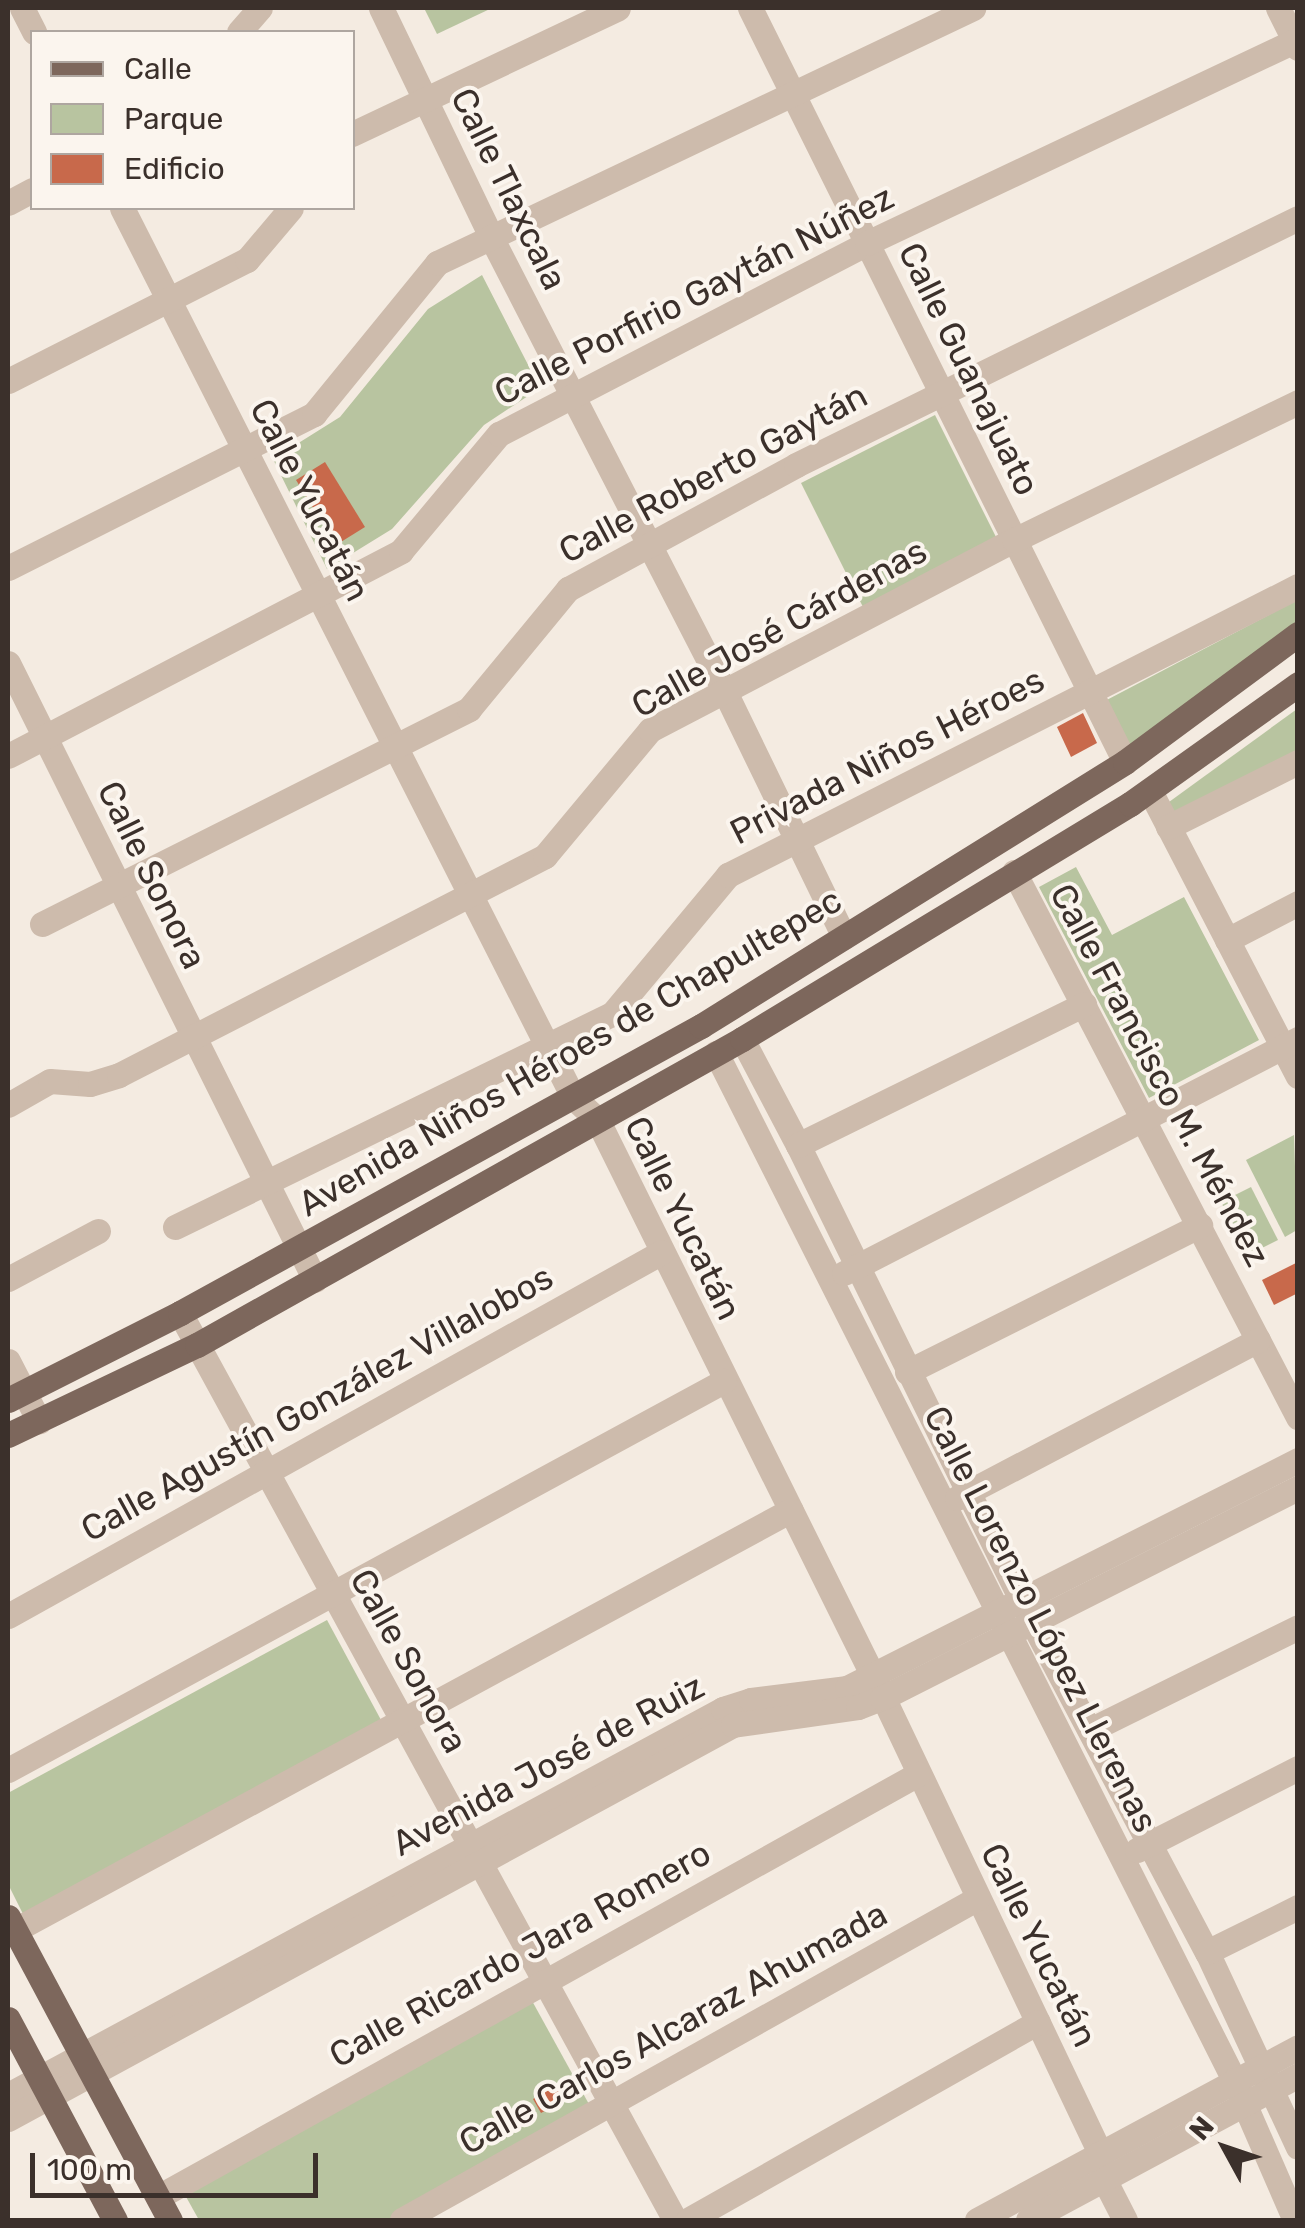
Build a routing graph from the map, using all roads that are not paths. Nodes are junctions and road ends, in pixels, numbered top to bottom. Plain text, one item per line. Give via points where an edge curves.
1 (21, 8) edge
2 (260, 8) edge
3 (380, 8) edge
4 (618, 8) edge
5 (750, 8) edge
6 (973, 8) edge
7 (1278, 8) edge
8 (8, 14) edge
9 (33, 30) edge
10 (241, 30) edge
11 (1296, 42) edge
12 (794, 95) junction
13 (426, 100) junction
14 (355, 133) edge
15 (30, 191) edge
16 (8, 203) edge
17 (123, 210) edge
18 (289, 210) edge
19 (1298, 218) edge
20 (490, 237) junction
21 (867, 243) junction
22 (169, 300) junction
23 (8, 380) edge
24 (941, 392) junction
25 (572, 396) junction
26 (1298, 402) edge
27 (245, 450) junction
28 (1014, 540) junction
29 (648, 544) junction
30 (8, 568) edge
31 (1298, 586) edge
32 (318, 594) junction
33 (1298, 634) edge
34 (8, 662) edge
35 (1298, 684) edge
36 (1090, 693) junction
37 (726, 694) junction
38 (45, 738) junction
39 (396, 747) junction
40 (8, 756) edge
41 (1124, 762) junction
42 (1298, 762) edge
43 (1150, 791) junction
44 (1168, 826) junction
45 (796, 841) junction
46 (1014, 872) junction
47 (119, 886) junction
48 (471, 895) junction
49 (1298, 903) edge
50 (42, 924) dead end
51 (844, 937) junction
52 (1227, 940) junction
53 (1084, 1004) junction
54 (193, 1036) junction
55 (742, 1039) junction
56 (1290, 1043) edge
57 (547, 1046) junction
58 (716, 1054) junction
59 (1298, 1076) edge
60 (573, 1096) junction
61 (8, 1105) edge
62 (1143, 1119) junction
63 (597, 1120) junction
64 (798, 1145) junction
65 (266, 1183) junction
66 (1200, 1225) junction
67 (174, 1227) dead end
68 (98, 1231) dead end
69 (298, 1247) junction
70 (662, 1252) junction
71 (857, 1266) junction
72 (8, 1279) edge
73 (314, 1280) junction
74 (830, 1280) junction
75 (180, 1312) junction
76 (1258, 1340) junction
77 (197, 1345) junction
78 (8, 1361) edge
79 (907, 1372) junction
80 (724, 1381) junction
81 (16, 1396) edge
82 (1298, 1418) edge
83 (39, 1421) junction
84 (8, 1435) edge
85 (1298, 1460) edge
86 (266, 1470) junction
87 (1298, 1488) edge
88 (968, 1492) junction
89 (944, 1505) junction
90 (791, 1510) junction
91 (333, 1594) junction
92 (8, 1616) edge
93 (1015, 1617) junction
94 (1298, 1628) edge
95 (877, 1687) junction
96 (401, 1718) junction
97 (1090, 1730) junction
98 (1298, 1768) edge
99 (8, 1770) edge
100 (918, 1774) junction
101 (1150, 1844) junction
102 (475, 1854) junction
103 (1123, 1857) junction
104 (978, 1898) junction
105 (1298, 1907) edge
106 (11, 1923) edge
107 (1206, 1952) junction
108 (544, 1980) junction
109 (8, 2019) edge
110 (1038, 2022) junction
111 (1298, 2047) edge
112 (87, 2064) junction
113 (1298, 2076) edge
114 (1266, 2077) junction
115 (44, 2087) junction
116 (1238, 2091) junction
117 (8, 2095) edge
118 (610, 2101) junction
119 (8, 2119) edge
120 (1298, 2148) edge
121 (1100, 2153) junction
122 (1104, 2179) junction
123 (158, 2197) junction
124 (114, 2220) edge
125 (170, 2220) edge
126 (402, 2220) edge
127 (675, 2220) edge
128 (688, 2220) edge
129 (976, 2220) edge
130 (1028, 2220) edge
131 (1125, 2220) edge
132 (1295, 2220) edge

1 - 8 street
1 - 9 street
2 - 10 street
3 - 13 street, Calle Tlaxcala
4 - 13 street
5 - 12 street, Calle Guanajuato
6 - 12 street
7 - 11 street
11 - 21 street, Calle Porfirio Gaytán Núñez
12 - 20 street
12 - 21 street, Calle Guanajuato
13 - 14 street
13 - 20 street, Calle Tlaxcala
15 - 16 street
17 - 22 street, Calle Yucatán
18 - 22 street via 247,260
19 - 24 street, Calle Roberto Gaytán
20 - 25 street, Calle Tlaxcala
20 - 27 street via 437,264 314,414
21 - 24 street, Calle Guanajuato
21 - 25 street, Calle Porfirio Gaytán Núñez
22 - 23 street
22 - 27 street, Calle Yucatán
24 - 28 street, Calle Guanajuato
24 - 29 street, Calle Roberto Gaytán
25 - 29 street, Calle Tlaxcala
25 - 32 street, Calle Porfirio Gaytán Núñez via 499,434 401,551
26 - 28 street, Calle José Cárdenas
27 - 30 street
27 - 32 street, Calle Yucatán
28 - 36 street, Calle Guanajuato
28 - 37 street, Calle José Cárdenas
29 - 37 street, Calle Tlaxcala
29 - 39 street, Calle Roberto Gaytán via 568,589 469,709
31 - 36 street, Privada Niños Héroes
32 - 38 street, Calle Porfirio Gaytán Núñez
32 - 39 street, Calle Yucatán
33 - 41 main road, Avenida Niños Héroes de Chapultepec
34 - 38 street, Calle Sonora
35 - 43 main road, Avenida Niños Héroes de Chapultepec
36 - 41 street, Calle Guanajuato
36 - 45 street, Privada Niños Héroes
37 - 45 street, Calle Tlaxcala
37 - 48 street, Calle José Cárdenas via 650,730 545,856
38 - 40 street, Calle Porfirio Gaytán Núñez
38 - 47 street, Calle Sonora
39 - 47 street, Calle Roberto Gaytán
39 - 48 street, Calle Yucatán
41 - 51 main road, Avenida Niños Héroes de Chapultepec
42 - 44 street
43 - 44 street
43 - 46 main road, Avenida Niños Héroes de Chapultepec
44 - 52 street
45 - 51 street, Calle Tlaxcala
45 - 57 street, Privada Niños Héroes via 728,875 612,1012
46 - 53 street, Calle Francisco M. Méndez
46 - 55 main road, Avenida Niños Héroes de Chapultepec
47 - 50 street, Calle Roberto Gaytán
47 - 54 street, Calle Sonora
48 - 54 street, Calle José Cárdenas
48 - 57 street, Calle Yucatán
49 - 52 street
51 - 60 main road, Avenida Niños Héroes de Chapultepec
52 - 56 street
53 - 62 street, Calle Francisco M. Méndez
53 - 64 street
54 - 61 street, Calle José Cárdenas via 119,1075 90,1084 50,1081
54 - 65 street, Calle Sonora
55 - 58 main road, Avenida Niños Héroes de Chapultepec
55 - 64 street, Calle Lorenzo López Llerenas
56 - 59 street
56 - 62 street
57 - 60 street, Calle Yucatán
57 - 65 street, Privada Niños Héroes
58 - 63 main road, Avenida Niños Héroes de Chapultepec
58 - 74 street, Calle Lorenzo López Llerenas
60 - 63 street, Calle Yucatán
60 - 69 main road, Avenida Niños Héroes de Chapultepec
62 - 66 street, Calle Francisco M. Méndez
62 - 71 street
63 - 70 street, Calle Yucatán
63 - 73 main road, Avenida Niños Héroes de Chapultepec
64 - 71 street, Calle Lorenzo López Llerenas
65 - 67 street, Privada Niños Héroes
65 - 69 street, Calle Sonora
66 - 76 street, Calle Francisco M. Méndez
66 - 79 street
68 - 72 street
69 - 73 street, Calle Sonora
69 - 75 main road, Avenida Niños Héroes de Chapultepec
70 - 80 street, Calle Yucatán
70 - 86 street, Calle Agustín González Villalobos
71 - 74 street
71 - 79 street, Calle Lorenzo López Llerenas
73 - 77 main road, Avenida Niños Héroes de Chapultepec
74 - 89 street, Calle Lorenzo López Llerenas
75 - 77 street, Calle Sonora
75 - 81 main road, Avenida Niños Héroes de Chapultepec
76 - 82 street, Calle Francisco M. Méndez
76 - 88 street
77 - 83 main road, Avenida Niños Héroes de Chapultepec
77 - 86 street, Calle Sonora
78 - 81 street
79 - 88 street, Calle Lorenzo López Llerenas
80 - 90 street, Calle Yucatán
80 - 91 street
81 - 83 street
83 - 84 main road, Avenida Niños Héroes de Chapultepec
85 - 93 street, Avenida José de Ruiz
86 - 91 street, Calle Sonora
86 - 92 street, Calle Agustín González Villalobos
87 - 93 street, Avenida José de Ruiz
88 - 89 street
88 - 93 street, Calle Lorenzo López Llerenas
89 - 93 street, Calle Lorenzo López Llerenas
90 - 95 street, Calle Yucatán
90 - 96 street
91 - 96 street, Calle Sonora
91 - 99 street
93 - 95 street, Avenida José de Ruiz
93 - 97 street, Calle Lorenzo López Llerenas
93 - 103 street, Calle Lorenzo López Llerenas
94 - 97 street
95 - 100 street, Calle Yucatán
95 - 102 street, Avenida José de Ruiz via 858,1707 733,1725
96 - 102 street, Calle Sonora
96 - 106 street
97 - 101 street, Calle Lorenzo López Llerenas
98 - 101 street
100 - 104 street, Calle Yucatán
100 - 108 street, Calle Ricardo Jara Romero
101 - 103 street
101 - 107 street, Calle Lorenzo López Llerenas
102 - 108 street, Calle Sonora
102 - 112 street, Avenida José de Ruiz
103 - 116 street, Calle Lorenzo López Llerenas
104 - 110 street, Calle Yucatán
104 - 118 street, Calle Carlos Alcaraz Ahumada
105 - 107 street
106 - 112 main road
107 - 114 street, Calle Lorenzo López Llerenas
108 - 118 street, Calle Sonora
108 - 123 street, Calle Ricardo Jara Romero
109 - 115 main road
110 - 121 street, Calle Yucatán
110 - 128 street
111 - 114 street
112 - 115 street, Avenida José de Ruiz
112 - 123 main road
113 - 114 street
114 - 116 street
114 - 120 street, Calle Lorenzo López Llerenas
115 - 117 street, Avenida José de Ruiz
115 - 119 street, Avenida José de Ruiz
115 - 124 main road
116 - 121 street
116 - 122 street
116 - 132 street, Calle Lorenzo López Llerenas
118 - 126 street, Calle Carlos Alcaraz Ahumada
118 - 127 street, Calle Sonora
121 - 122 street, Calle Yucatán
121 - 129 street
122 - 130 street
122 - 131 street, Calle Yucatán
123 - 125 main road

